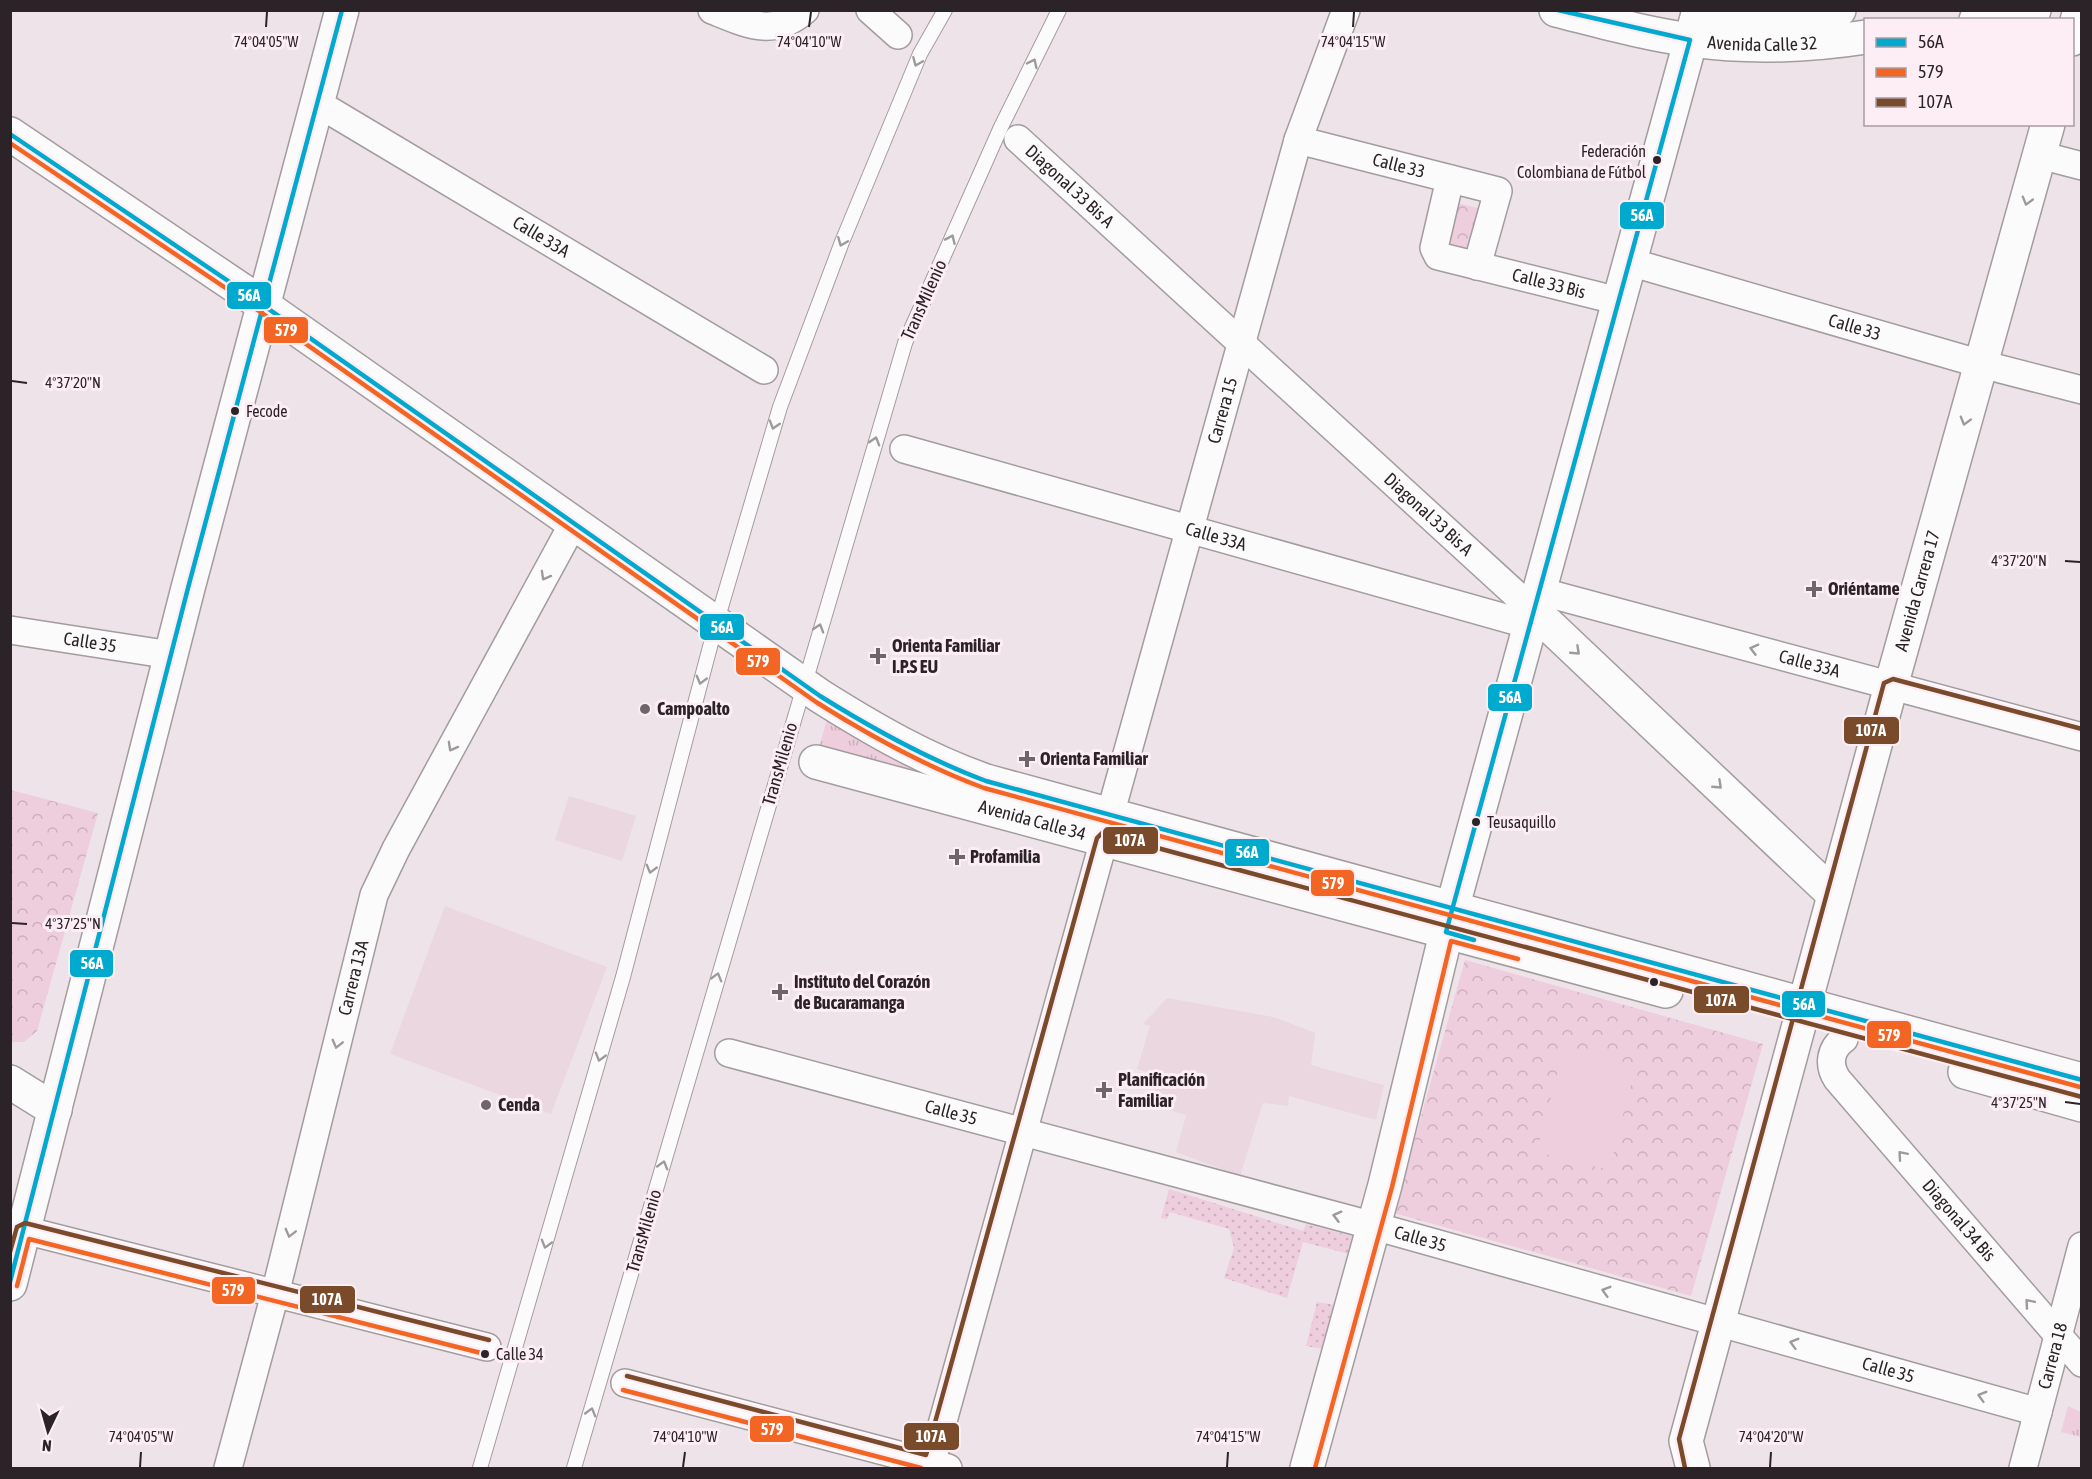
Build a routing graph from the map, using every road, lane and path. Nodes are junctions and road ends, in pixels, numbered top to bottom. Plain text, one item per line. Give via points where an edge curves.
1 (342, 10) edge
2 (712, 10) edge
3 (805, 10) edge
4 (870, 10) edge
5 (945, 10) edge
6 (1059, 10) edge
7 (1346, 10) edge
8 (1556, 10) edge
9 (1839, 10) edge
10 (2034, 10) edge
11 (2080, 10) edge
12 (1988, 18) edge
13 (1698, 20) edge
14 (898, 35) dead end
15 (2074, 35) edge
16 (1864, 37) edge
17 (317, 103) junction
18 (16, 133) edge
19 (1018, 140) dead end
20 (1298, 140) junction
21 (2044, 140) edge
22 (2082, 166) edge
23 (1450, 179) junction
24 (1629, 262) junction
25 (1477, 266) junction
26 (1619, 301) junction
27 (263, 307) junction
28 (1243, 345) junction
29 (1981, 364) junction
30 (764, 370) dead end
31 (2082, 390) edge
32 (904, 449) dead end
33 (573, 524) junction
34 (1191, 530) junction
35 (1534, 609) junction
36 (716, 624) junction
37 (10, 630) edge
38 (171, 655) junction
39 (804, 684) junction
40 (1891, 686) junction
41 (2082, 737) edge
42 (816, 762) dead end
43 (1107, 827) junction
44 (1834, 895) junction
45 (1449, 920) junction
46 (1801, 1016) junction
47 (1844, 1039) junction
48 (729, 1053) dead end
49 (1786, 1074) junction
50 (1837, 1079) junction
51 (2082, 1080) edge
52 (10, 1082) edge
53 (2082, 1105) edge
54 (55, 1110) junction
55 (1024, 1134) junction
56 (1374, 1226) junction
57 (24, 1230) junction
58 (2082, 1246) edge
59 (10, 1284) edge
60 (275, 1294) junction
61 (1718, 1322) junction
62 (2058, 1337) junction
63 (487, 1347) dead end
64 (2082, 1363) edge
65 (625, 1383) dead end
66 (2038, 1412) junction
67 (1686, 1459) edge
68 (936, 1467) edge
69 (228, 1468) edge
70 (480, 1468) edge
71 (574, 1468) edge
72 (1307, 1468) edge
73 (2023, 1468) edge

1 - 17 main road
2 - 3 street via 755,27 775,27 794,20
4 - 14 street
5 -> 36 lane via 920,54 846,231 780,407
39 -> 6 lane, TransMilenio via 905,343 1001,127
7 - 20 street, Carrera 15
8 - 13 main road, Avenida Calle 32
9 - 13 main road, Avenida Calle 32
10 - 12 main road
11 - 15 main road
13 - 16 main road, Avenida Calle 32 via 1793,45
13 - 24 main road
17 - 27 main road
17 - 30 street, Calle 33A
18 - 27 main road, Avenida Calle 34
19 - 28 street, Diagonal 33 Bis A
20 - 23 street, Calle 33
20 - 28 street, Carrera 15
21 - 22 street
21 -> 29 main road, Avenida Carrera 17
23 - 25 street, Calle 33 Bis via 1435,254
23 - 25 street, Calle 33 via 1498,191
24 - 26 main road
24 - 29 street, Calle 33
25 - 26 street, Calle 33 Bis
26 - 35 main road
27 - 33 main road, Avenida Calle 34
27 - 38 main road
28 - 34 street, Carrera 15
28 - 35 street, Diagonal 33 Bis A
29 - 31 street, Calle 33
29 -> 40 main road, Avenida Carrera 17
32 - 34 street, Calle 33A
33 - 36 main road, Avenida Calle 34
33 -> 60 street, Carrera 13A via 374,895
34 - 35 street, Calle 33A
34 - 43 street, Carrera 15
40 -> 35 street, Calle 33A
35 -> 44 main road, Diagonal 33 Bis A
35 - 45 main road
36 - 39 main road, Avenida Calle 34
36 -> 70 lane via 623,976
37 - 38 street, Calle 35
38 - 54 main road
39 - 43 main road, Avenida Calle 34 via 898,744
71 -> 39 lane, TransMilenio
40 - 41 street, Calle 33A
40 - 44 main road, Avenida Carrera 17
42 - 43 main road, Avenida Calle 34
43 - 45 main road, Avenida Calle 34
43 - 55 street, Carrera 15
44 - 46 main road, Avenida Carrera 17
45 - 46 main road, Avenida Calle 34
45 - 56 main road
46 - 47 main road, Avenida Calle 34
46 - 49 main road, Avenida Carrera 17
46 - 51 main road, Avenida Calle 34
47 - 50 street via 1832,1055 1831,1066
47 - 53 main road, Avenida Calle 34
48 - 55 street, Calle 35
49 - 50 street, Diagonal 34 Bis via 1809,1067
49 - 61 main road, Avenida Carrera 17
62 -> 50 street, Diagonal 34 Bis
52 - 54 main road
54 - 57 main road
56 -> 55 street, Calle 35
55 - 68 street, Carrera 15
61 -> 56 street, Calle 35
56 - 72 main road
57 - 59 main road
57 - 60 street
58 - 62 street, Carrera 18
60 - 63 street
60 - 69 street, Carrera 13A
66 -> 61 street, Calle 35
61 - 67 main road, Avenida Carrera 17
62 - 64 street, Diagonal 34 Bis
62 - 66 street, Carrera 18
65 - 68 street
66 - 73 street, Carrera 18

